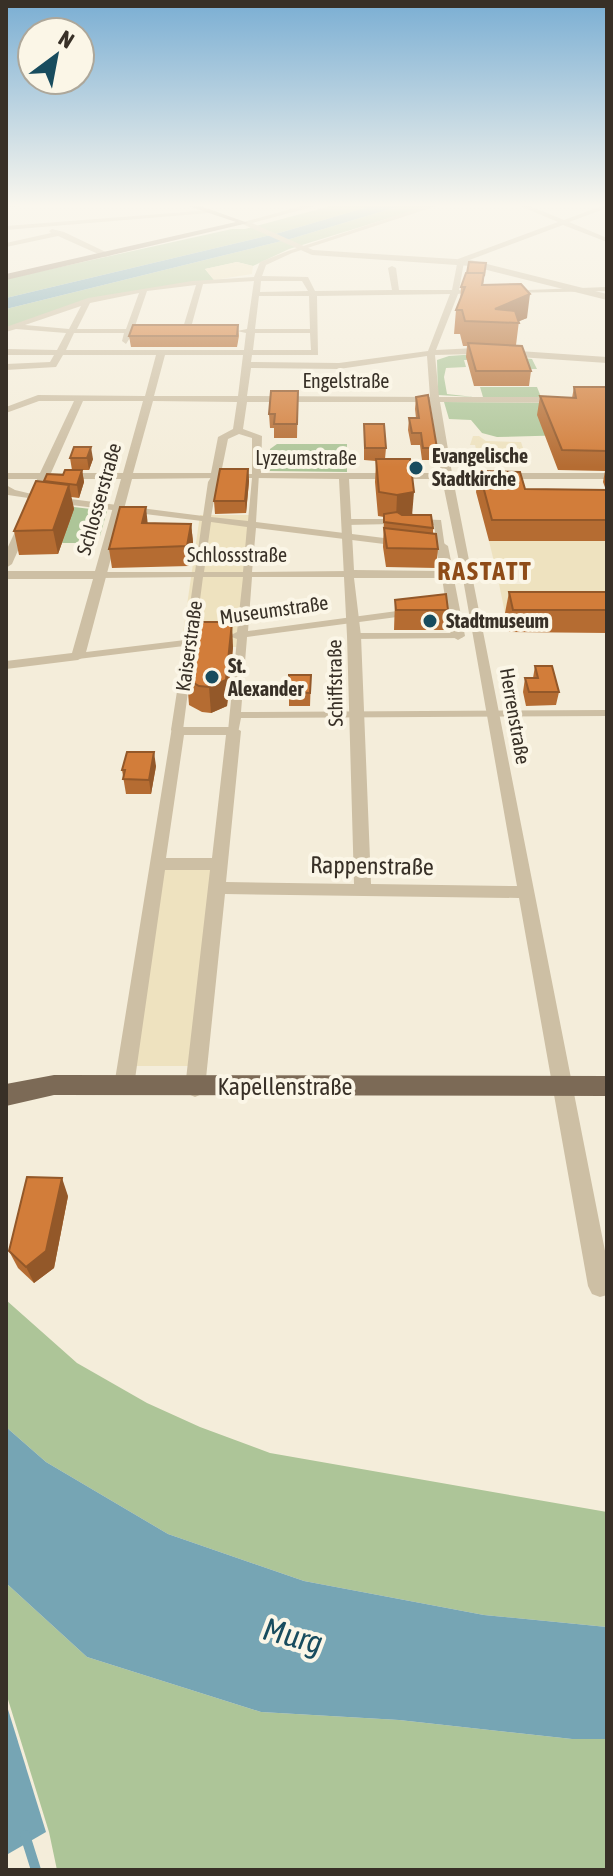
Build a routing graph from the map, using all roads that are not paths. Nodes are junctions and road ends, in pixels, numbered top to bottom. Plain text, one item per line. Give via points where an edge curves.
1 (143, 291) edge
2 (140, 292) edge
3 (198, 292) edge
4 (455, 292) junction
5 (463, 292) edge
6 (396, 293) joint
7 (256, 294) joint
8 (313, 294) junction
9 (88, 300) junction
10 (10, 328) edge
11 (72, 331) junction
12 (129, 331) junction
13 (186, 331) junction
14 (198, 331) edge
15 (228, 331) edge
16 (252, 331) junction
17 (314, 331) junction
18 (6, 352) edge
19 (60, 352) junction
20 (122, 353) junction
21 (161, 353) junction
22 (248, 353) junction
23 (431, 353) junction
24 (607, 360) edge
25 (247, 365) junction
26 (6, 367) edge
27 (149, 397) junction
28 (80, 398) junction
29 (241, 398) junction
30 (434, 399) junction
31 (607, 400) edge
32 (6, 410) edge
33 (238, 431) junction
34 (6, 476) edge
35 (44, 476) junction
36 (216, 476) junction
37 (256, 476) junction
38 (344, 476) junction
39 (447, 476) junction
40 (607, 476) edge
41 (126, 477) junction
42 (6, 488) edge
43 (35, 497) junction
44 (117, 508) junction
45 (207, 519) junction
46 (346, 522) junction
47 (390, 522) edge
48 (403, 522) edge
49 (251, 525) junction
50 (346, 536) junction
51 (415, 545) edge
52 (438, 547) joint
53 (6, 564) edge
54 (348, 574) junction
55 (6, 575) edge
56 (99, 575) junction
57 (198, 575) junction
58 (245, 575) junction
59 (447, 575) junction
60 (468, 575) junction
61 (426, 610) edge
62 (353, 620) junction
63 (243, 635) junction
64 (354, 636) junction
65 (458, 636) joint
66 (217, 638) edge
67 (204, 640) edge
68 (191, 642) junction
69 (78, 656) junction
70 (6, 665) edge
71 (492, 713) junction
72 (607, 713) edge
73 (355, 715) junction
74 (235, 723) junction
75 (177, 730) junction
76 (156, 864) junction
77 (220, 864) junction
78 (218, 888) junction
79 (363, 890) junction
80 (525, 892) junction
81 (124, 1086) junction
82 (564, 1086) junction
83 (607, 1086) edge
84 (195, 1088) junction
85 (6, 1095) edge
86 (600, 1286) dead end

1 - 12 street
2 - 9 street
3 - 13 street
4 - 5 street
4 - 6 street
4 - 23 street, Herrenstraße
6 - 8 street
7 - 8 street
7 - 16 street, Kaiserstraße
8 - 17 street
9 - 10 street
9 - 11 street
10 - 11 street
11 - 12 street
11 - 19 street
12 - 13 street
12 - 20 street
13 - 14 street
15 - 16 street
16 - 17 street
16 - 22 street, Kaiserstraße
17 - 22 street via 315,353
18 - 19 street
19 - 20 street
19 - 26 street via 53,365
20 - 21 street
21 - 22 street
21 - 27 street, Schlosserstraße
22 - 25 street, Kaiserstraße
23 - 24 street
23 - 25 street via 339,366
23 - 30 street, Herrenstraße
25 - 29 street, Kaiserstraße
27 - 28 street, Engelstraße
27 - 29 street, Engelstraße
27 - 41 street, Schlosserstraße
28 - 32 street, Engelstraße via 38,398
28 - 35 street
29 - 30 street, Engelstraße
29 - 33 street, Kaiserstraße
30 - 31 street, Engelstraße
30 - 39 street, Herrenstraße
33 - 36 street, Kaiserstraße via 223,437
33 - 37 street via 257,436
34 - 35 street, Lyzeumstraße
35 - 41 street, Lyzeumstraße
35 - 43 street
36 - 37 street, Lyzeumstraße
36 - 41 street, Lyzeumstraße
36 - 45 street, Kaiserstraße
37 - 38 street, Lyzeumstraße
37 - 49 street
38 - 39 street, Lyzeumstraße
38 - 46 street, Schiffstraße
39 - 40 street, Lyzeumstraße
39 - 60 street, Herrenstraße
41 - 44 street, Schlosserstraße
42 - 43 street
43 - 44 street
43 - 53 street
44 - 45 street
44 - 56 street, Schlosserstraße
45 - 49 street
45 - 57 street, Kaiserstraße
46 - 47 street
46 - 50 street, Schiffstraße
48 - 52 street via 438,522
49 - 50 street
49 - 58 street
50 - 51 street
50 - 54 street, Schiffstraße
52 - 59 street
54 - 58 street, Schlossstraße
54 - 59 street, Schlossstraße
54 - 62 street, Schiffstraße
55 - 56 street, Schlossstraße
56 - 57 street, Schlossstraße
56 - 69 street, Schlosserstraße
57 - 58 street, Schlossstraße
57 - 68 street, Kaiserstraße
58 - 63 street
59 - 60 street, Schlossstraße
59 - 65 street via 445,607
60 - 71 street, Herrenstraße
61 - 62 street, Museumstraße
62 - 63 street, Museumstraße
62 - 64 street, Schiffstraße
63 - 66 street, Museumstraße
63 - 74 street
64 - 65 street
64 - 73 street, Schiffstraße
67 - 68 street, Museumstraße
68 - 69 street, Museumstraße
68 - 75 street, Kaiserstraße
69 - 70 street, Museumstraße
71 - 72 street
71 - 73 street
71 - 80 street, Herrenstraße
73 - 74 street
73 - 79 street, Schiffstraße
74 - 75 street
74 - 77 street
75 - 76 street, Kaiserstraße
76 - 77 street
76 - 81 street, Kaiserstraße
77 - 78 street
78 - 79 street, Rappenstraße
78 - 84 street
79 - 80 street, Rappenstraße
80 - 82 street, Herrenstraße
81 - 84 main road, Kapellenstraße
81 - 85 main road, Kapellenstraße via 54,1085
82 - 83 main road, Kapellenstraße
82 - 84 main road, Kapellenstraße
82 - 86 street

